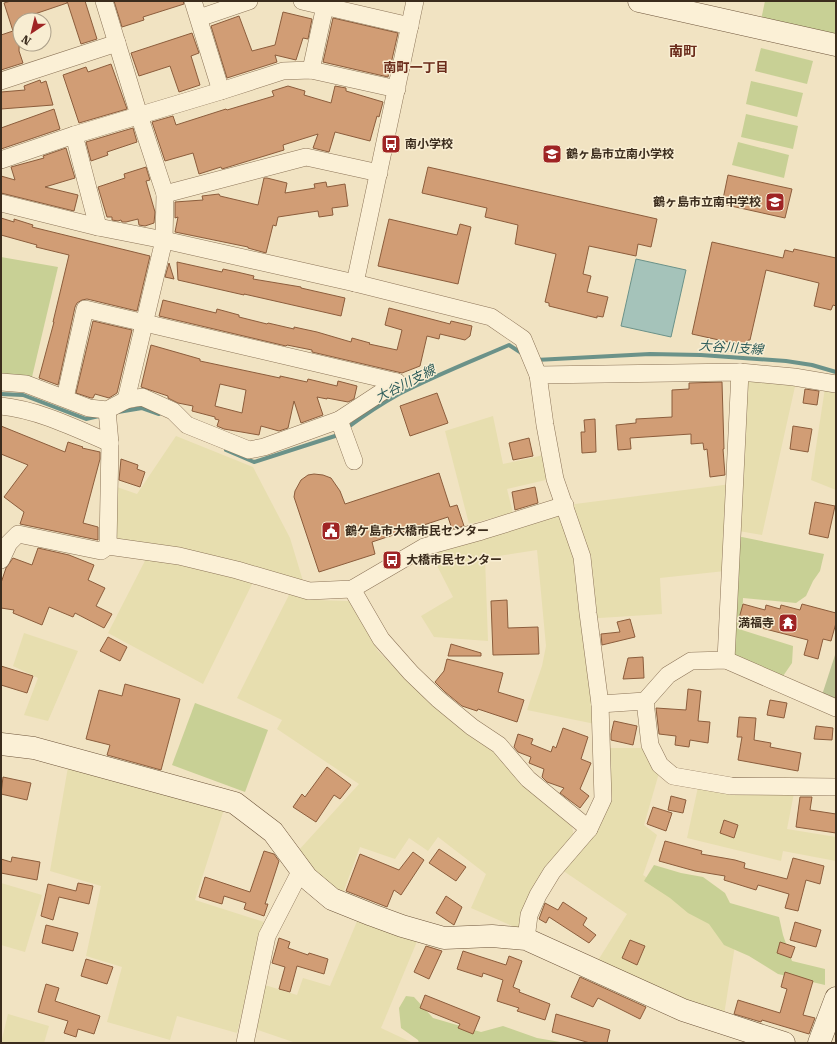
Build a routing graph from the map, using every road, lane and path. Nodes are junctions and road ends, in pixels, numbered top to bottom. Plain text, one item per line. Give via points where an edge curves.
1 (104, 1) edge
2 (193, 1) edge
3 (249, 1) edge
4 (302, 1) edge
5 (415, 1) edge
6 (640, 1) edge
7 (325, 6) junction
8 (199, 18) junction
9 (410, 26) junction
10 (117, 43) junction
11 (836, 45) edge
12 (311, 70) junction
13 (1, 81) edge
14 (397, 89) junction
15 (221, 91) junction
16 (139, 115) junction
17 (74, 135) junction
18 (1, 160) edge
19 (379, 173) junction
20 (165, 194) junction
21 (1, 203) edge
22 (98, 227) junction
23 (164, 240) junction
24 (356, 283) junction
25 (144, 323) junction
26 (740, 372) junction
27 (538, 374) junction
28 (1, 382) edge
29 (836, 384) edge
30 (65, 398) junction
31 (126, 400) junction
32 (1, 406) edge
33 (107, 410) junction
34 (339, 420) junction
35 (110, 444) junction
36 (354, 461) dead end
37 (565, 505) junction
38 (108, 546) junction
39 (1, 560) edge
40 (352, 589) junction
41 (726, 660) junction
42 (645, 701) junction
43 (600, 704) junction
44 (836, 708) edge
45 (1, 744) edge
46 (836, 787) edge
47 (589, 829) junction
48 (301, 870) junction
49 (526, 939) junction
50 (836, 998) edge
51 (245, 1043) edge
52 (784, 1043) edge
53 (819, 1043) edge

1 - 10 street
2 - 8 street
3 - 8 street
4 - 7 street
5 - 9 street
6 - 11 street
7 - 9 street
7 - 12 street
8 - 15 street
9 - 14 street
10 - 13 street
10 - 16 street
12 - 14 street
12 - 15 street via 283,71
14 - 19 street
15 - 16 street
16 - 17 street
16 - 20 street
17 - 18 street
17 - 22 street
19 - 20 street via 306,157
19 - 24 street
20 - 23 street
21 - 22 street
22 - 23 street
23 - 24 street
23 - 25 street
24 - 27 street via 491,317 523,339
25 - 30 street via 85,309
25 - 31 street
25 - 34 street via 396,382
26 - 27 street
26 - 29 street
26 - 41 street
27 - 37 street via 555,479
28 - 30 street via 26,384
30 - 33 street via 89,408
31 - 33 street
31 - 34 street via 142,397 173,411 187,425 249,450
32 - 35 street via 17,407 40,415
33 - 35 street
34 - 36 street
35 - 38 street
37 - 40 street via 424,547
37 - 43 street via 582,557
38 - 39 street via 101,551 18,534 9,543
38 - 40 street via 179,556 309,591
40 - 47 street via 381,639 411,673 472,727 499,745 528,779
41 - 42 street via 691,661 668,675
41 - 44 street
42 - 43 street
42 - 46 street via 650,745 660,765 673,776 731,786
43 - 47 street via 603,799
45 - 48 street via 34,748 235,803 273,832
47 - 49 street via 552,872 538,894 529,915
48 - 49 street via 332,899 402,926 444,938 492,936
48 - 51 street via 267,936
49 - 52 street via 683,1010
50 - 53 street

